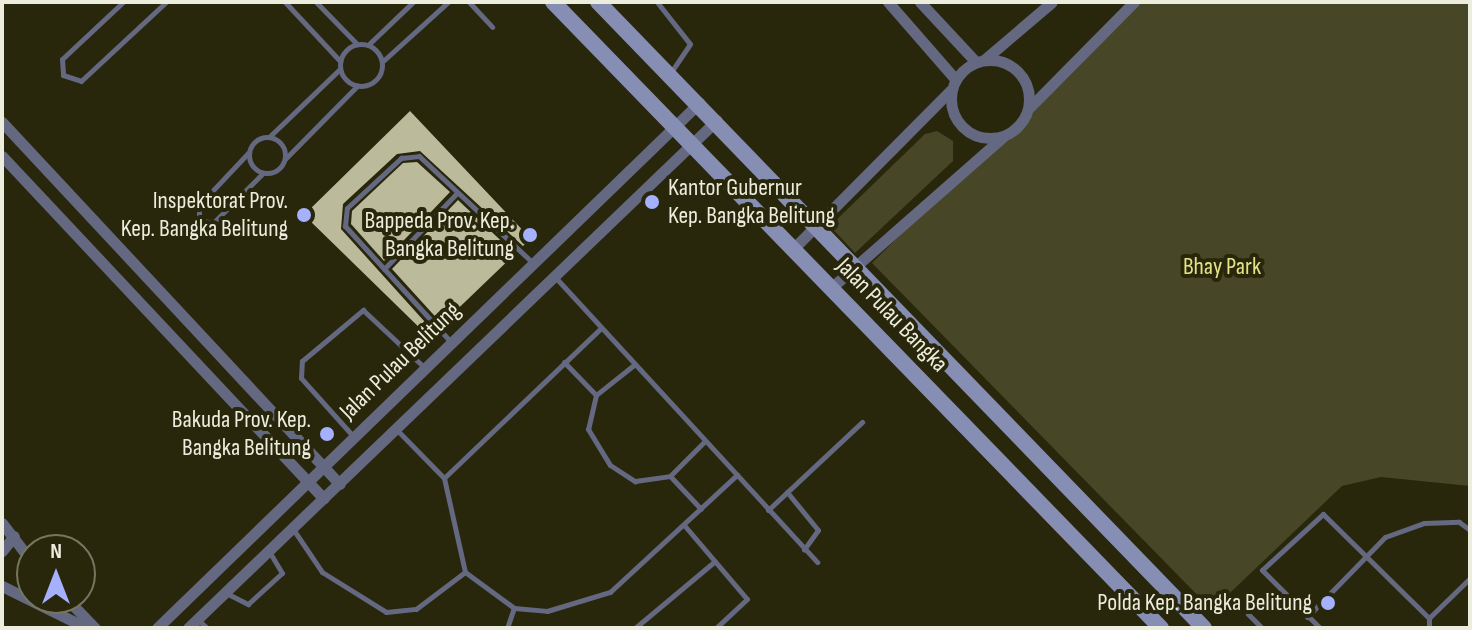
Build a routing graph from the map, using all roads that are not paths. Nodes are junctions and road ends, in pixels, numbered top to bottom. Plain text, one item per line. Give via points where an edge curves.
1 (123, 2) edge
2 (166, 2) edge
3 (285, 2) edge
4 (316, 2) edge
5 (413, 2) edge
6 (448, 2) edge
7 (469, 2) edge
8 (553, 2) edge
9 (598, 2) edge
10 (657, 2) edge
11 (888, 2) edge
12 (920, 2) edge
13 (1052, 2) edge
14 (1134, 2) edge
15 (492, 27) dead end
16 (357, 44) junction
17 (369, 44) junction
18 (340, 61) junction
19 (383, 61) junction
20 (980, 61) junction
21 (340, 69) junction
22 (670, 74) junction
23 (954, 85) junction
24 (357, 86) junction
25 (699, 103) junction
26 (1029, 108) junction
27 (717, 120) junction
28 (2, 122) edge
29 (676, 126) junction
30 (1004, 135) junction
31 (268, 138) junction
32 (692, 143) junction
33 (249, 152) junction
34 (2, 156) edge
35 (284, 159) junction
36 (263, 173) junction
37 (457, 193) junction
38 (816, 227) junction
39 (795, 247) junction
40 (533, 263) junction
41 (856, 266) junction
42 (384, 269) junction
43 (556, 278) junction
44 (831, 288) junction
45 (601, 328) junction
46 (450, 341) junction
47 (564, 362) junction
48 (635, 364) junction
49 (424, 367) junction
50 (596, 395) junction
51 (862, 422) dead end
52 (396, 429) junction
53 (354, 437) junction
54 (705, 441) junction
55 (324, 467) junction
56 (737, 475) junction
57 (670, 476) junction
58 (444, 478) junction
59 (308, 482) junction
60 (340, 484) junction
61 (787, 492) junction
62 (324, 499) junction
63 (701, 509) junction
64 (768, 510) junction
65 (1459, 522) junction
66 (2, 523) edge
67 (1470, 523) edge
68 (684, 525) junction
69 (293, 528) junction
70 (1470, 530) edge
71 (14, 536) junction
72 (16, 539) edge
73 (804, 549) junction
74 (2, 551) edge
75 (268, 551) junction
76 (1367, 555) junction
77 (715, 561) junction
78 (817, 562) dead end
79 (465, 572) junction
80 (1470, 578) edge
81 (2, 586) edge
82 (225, 592) junction
83 (514, 608) junction
84 (1248, 614) dead end
85 (1307, 617) junction
86 (1429, 618) junction
87 (192, 623) edge
88 (87, 628) edge
89 (157, 628) edge
90 (207, 628) edge
91 (507, 628) edge
92 (635, 628) edge
93 (716, 628) edge
94 (1161, 628) edge
95 (1204, 628) edge
96 (1262, 628) edge
97 (1320, 628) edge
98 (1429, 628) edge

1 - 2 lane via 62,59 63,75 81,81
3 - 18 lane
4 - 16 lane
5 - 17 lane
6 - 19 lane
7 - 15 lane
8 - 29 main road, Jalan Pulau Bangka
9 - 22 main road, Jalan Pulau Bangka
10 - 22 lane via 690,44
11 - 23 street
12 - 20 street
13 - 20 street
14 - 26 street
16 - 17 lane
16 - 18 lane
17 - 19 lane
18 - 21 lane
19 - 24 lane via 373,83
20 - 23 street
20 - 26 street via 1019,72
21 - 24 lane
21 - 31 lane
22 - 25 main road, Jalan Pulau Bangka
23 - 30 street via 953,112 967,131
23 - 38 street
24 - 35 lane
25 - 27 main road, Jalan Pulau Bangka
25 - 29 street, Jalan Pulau Belitung
26 - 30 street
27 - 32 street, Jalan Pulau Belitung
27 - 38 main road, Jalan Pulau Bangka
28 - 55 street
29 - 32 main road, Jalan Pulau Bangka
29 - 40 street, Jalan Pulau Belitung
30 - 41 street
31 - 33 lane
31 - 35 lane via 282,146
32 - 39 main road, Jalan Pulau Bangka
32 - 43 street, Jalan Pulau Belitung
33 - 36 lane
33 - 36 lane via 199,205 199,220 213,223
34 - 59 street
35 - 36 lane
37 - 40 lane
37 - 42 lane
37 - 42 lane via 410,155 347,208 345,226
38 - 39 street
38 - 41 main road, Jalan Pulau Bangka
39 - 44 main road, Jalan Pulau Bangka
40 - 46 street, Jalan Pulau Belitung
41 - 44 street
41 - 95 main road, Jalan Pulau Bangka
42 - 46 lane
43 - 45 lane
43 - 52 street, Jalan Pulau Belitung
44 - 94 main road, Jalan Pulau Bangka
45 - 47 lane
45 - 48 lane
46 - 49 street, Jalan Pulau Belitung
47 - 50 lane
47 - 58 lane
48 - 50 lane
48 - 54 lane
49 - 53 street, Jalan Pulau Belitung
49 - 53 lane via 363,310 302,361 301,378
50 - 57 lane via 588,429 610,465 635,481
51 - 61 lane
52 - 58 lane
52 - 60 street, Jalan Pulau Belitung
53 - 55 street, Jalan Pulau Belitung
54 - 56 lane
54 - 57 lane
55 - 59 street, Jalan Pulau Belitung
55 - 60 street
56 - 63 lane
56 - 64 lane
57 - 63 lane
58 - 79 lane via 454,549
59 - 62 street
59 - 89 street, Jalan Pulau Belitung
60 - 62 street, Jalan Pulau Belitung
61 - 64 lane
61 - 73 lane via 818,530
62 - 69 street, Jalan Pulau Belitung
63 - 68 lane
64 - 73 lane
65 - 67 lane
65 - 70 lane
65 - 76 lane via 1402,529
66 - 71 street
68 - 77 lane
68 - 83 lane via 610,592 578,607
69 - 75 street, Jalan Pulau Belitung
69 - 79 lane via 322,572 386,612 416,609
71 - 72 street
71 - 74 street
73 - 78 lane
75 - 82 street, Jalan Pulau Belitung
75 - 82 lane via 282,573 248,604
76 - 85 lane
76 - 85 lane via 1323,514 1267,564 1266,582
76 - 86 lane
77 - 92 lane
77 - 93 lane via 747,599
79 - 83 lane
80 - 86 lane
81 - 88 street
82 - 87 street, Jalan Pulau Belitung
83 - 91 lane
84 - 96 lane
85 - 97 lane
86 - 98 lane
87 - 90 lane

